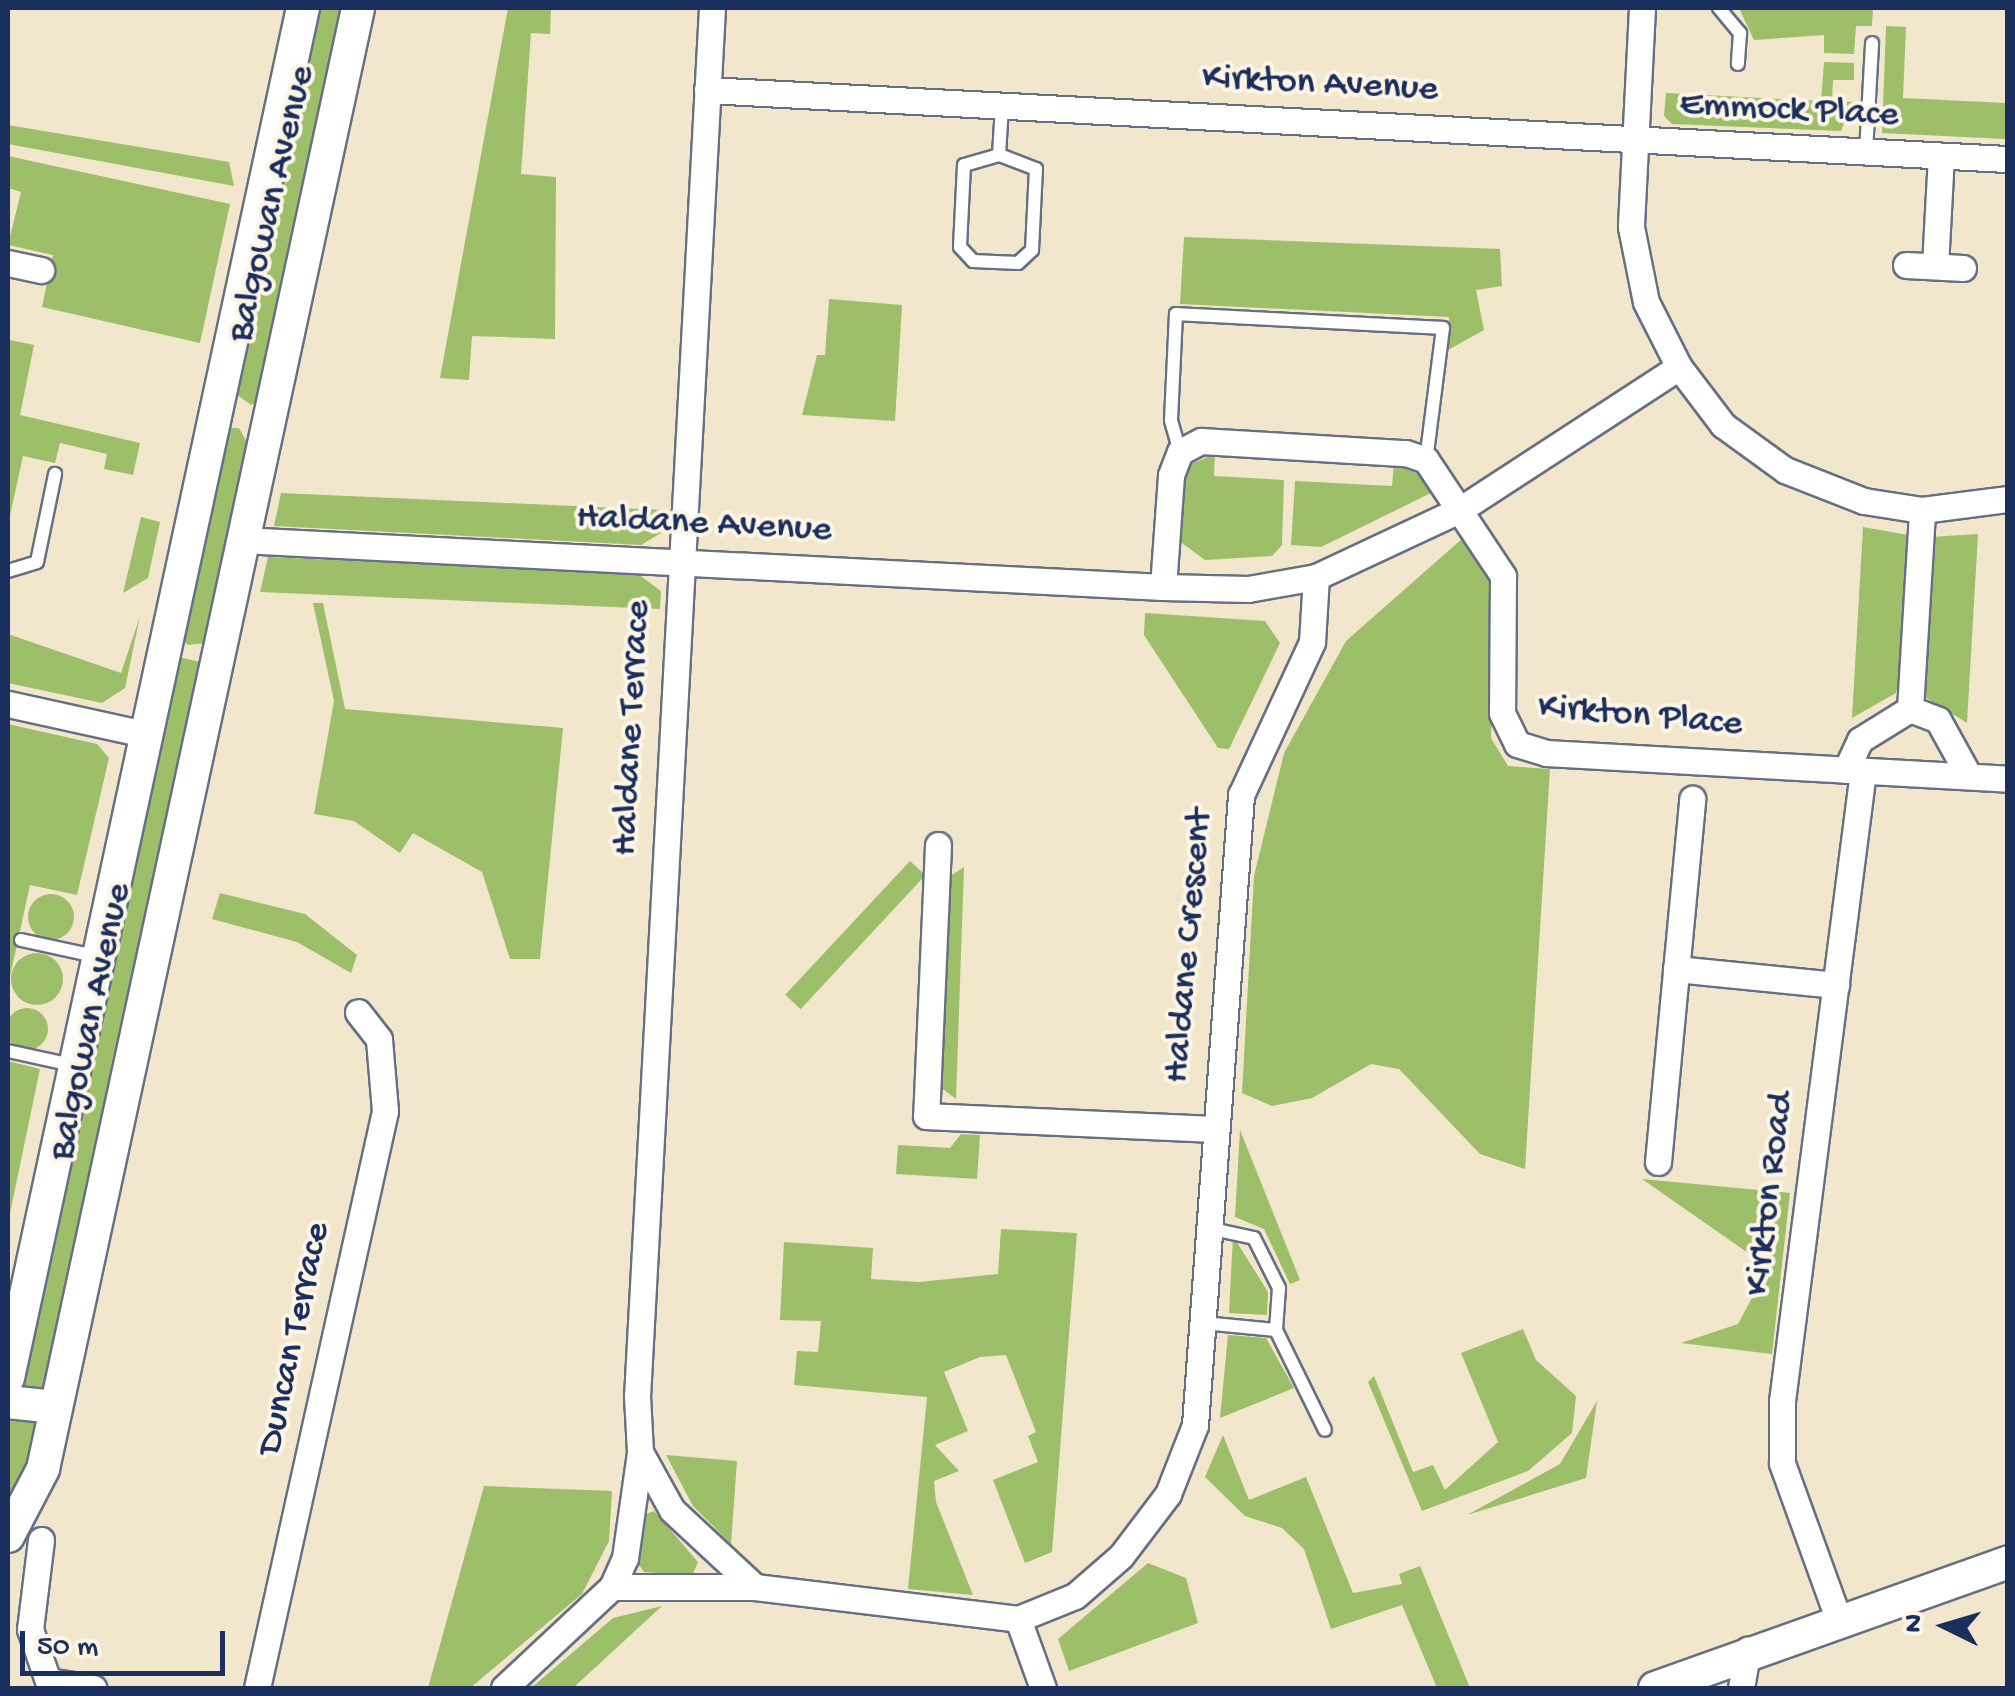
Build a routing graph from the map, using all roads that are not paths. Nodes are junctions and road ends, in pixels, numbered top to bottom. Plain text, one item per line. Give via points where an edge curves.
1 (304, 8) edge
2 (358, 8) edge
3 (712, 8) edge
4 (1642, 8) edge
5 (1720, 8) edge
6 (1872, 42) dead end
7 (1738, 64) dead end
8 (707, 90) junction
9 (1002, 106) junction
10 (1634, 141) junction
11 (1866, 152) junction
12 (999, 155) junction
13 (1941, 156) junction
14 (2008, 159) edge
15 (8, 264) edge
16 (1906, 265) dead end
17 (1935, 266) junction
18 (1964, 268) dead end
19 (41, 270) dead end
20 (1680, 367) junction
21 (215, 408) junction
22 (266, 418) junction
23 (1180, 452) junction
24 (1426, 460) junction
25 (55, 474) dead end
26 (2008, 499) edge
27 (1461, 509) junction
28 (1922, 510) junction
29 (241, 540) junction
30 (680, 561) junction
31 (8, 571) edge
32 (1316, 578) junction
33 (1163, 586) junction
34 (164, 643) junction
35 (214, 654) junction
36 (8, 704) edge
37 (1910, 709) junction
38 (144, 734) junction
39 (1854, 770) junction
40 (1969, 776) junction
41 (2008, 779) edge
42 (1692, 799) dead end
43 (938, 846) dead end
44 (21, 940) dead end
45 (95, 956) junction
46 (1676, 969) junction
47 (1836, 985) junction
48 (358, 1012) dead end
49 (8, 1051) edge
50 (72, 1066) junction
51 (1213, 1129) junction
52 (1658, 1162) dead end
53 (1208, 1228) junction
54 (1203, 1323) junction
55 (1276, 1330) junction
56 (8, 1378) edge
57 (8, 1402) edge
58 (56, 1407) junction
59 (1325, 1430) dead end
60 (640, 1452) junction
61 (8, 1536) edge
62 (41, 1540) dead end
63 (2008, 1562) edge
64 (612, 1586) junction
65 (754, 1587) junction
66 (1018, 1618) junction
67 (1838, 1618) junction
68 (1748, 1650) junction
69 (44, 1685) edge
70 (93, 1688) edge
71 (257, 1688) edge
72 (504, 1688) edge
73 (1043, 1688) edge
74 (1655, 1688) edge
75 (1741, 1688) edge

1 - 21 street, Balgowan Avenue
2 - 22 street, Balgowan Avenue
3 - 8 street, Haldane Terrace
4 - 10 street
5 - 7 lane via 1740,33
6 - 11 lane
8 - 9 street, Kirkton Avenue
8 - 30 street, Haldane Terrace
9 - 10 street, Kirkton Avenue
9 - 12 lane
10 - 11 street, Emmock Place
10 - 20 street via 1631,227 1646,302
11 - 13 street, Emmock Place
12 - 12 lane via 964,165 960,247 974,261 1018,264 1032,250 1036,168
13 - 14 street, Emmock Place
13 - 17 street, Emmock Place
15 - 19 street
16 - 17 street
17 - 18 street
20 - 27 street
20 - 28 street via 1723,425 1785,470 1864,501
21 - 22 street
21 - 34 street, Balgowan Avenue
22 - 29 street, Balgowan Avenue
23 - 24 street via 1200,440
23 - 24 lane via 1171,420 1176,314 1443,328
23 - 33 street
24 - 27 street
25 - 31 lane via 36,562
26 - 28 street
27 - 32 street
27 - 39 street, Kirkton Place via 1504,576 1502,713 1516,744
28 - 37 street
29 - 30 street, Haldane Avenue
29 - 35 street, Balgowan Avenue
30 - 33 street, Haldane Avenue
30 - 60 street, Haldane Terrace
32 - 33 street, Haldane Avenue via 1248,590
32 - 51 street, Haldane Crescent via 1312,642 1241,795
34 - 35 street
34 - 38 street, Balgowan Avenue
35 - 58 street, Balgowan Avenue
36 - 38 street
37 - 39 street via 1860,740
37 - 40 street via 1938,720
38 - 45 street, Balgowan Avenue
39 - 40 street, Kirkton Place
39 - 47 street, Kirkton Road
40 - 41 street, Kirkton Place
42 - 46 street
43 - 51 street via 926,1116
44 - 45 lane
45 - 50 street, Balgowan Avenue
46 - 47 street
46 - 52 street
47 - 67 street, Kirkton Road via 1782,1463
48 - 71 street, Duncan Terrace via 380,1039 384,1112
49 - 50 lane
50 - 56 street, Balgowan Avenue
51 - 53 street, Haldane Crescent
53 - 54 street, Haldane Crescent
53 - 55 lane via 1254,1238 1279,1288
54 - 55 lane
54 - 66 street, Haldane Crescent via 1196,1425 1168,1494 1121,1556 1075,1596
55 - 59 lane
57 - 58 street
58 - 61 street, Balgowan Avenue via 43,1469
60 - 64 street, Haldane Terrace via 625,1558
60 - 65 street via 672,1510
62 - 69 street via 30,1629
63 - 67 street
64 - 65 street
64 - 72 street, Haldane Terrace
65 - 66 street
66 - 73 street
67 - 68 street
68 - 74 street
68 - 75 street
69 - 70 street

